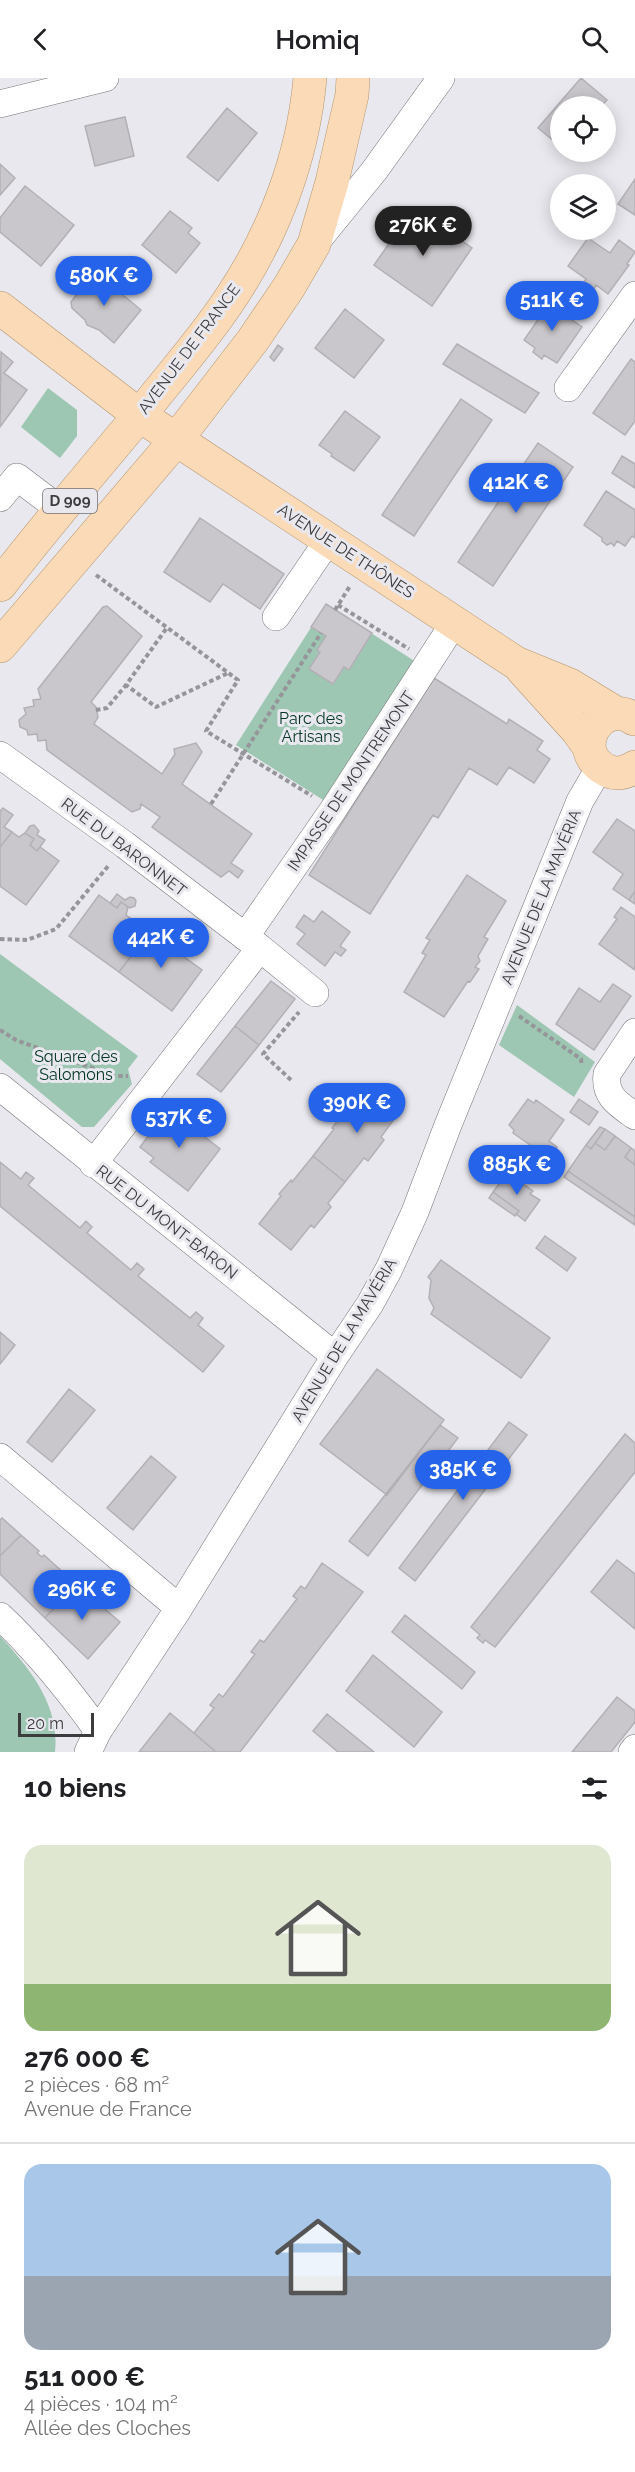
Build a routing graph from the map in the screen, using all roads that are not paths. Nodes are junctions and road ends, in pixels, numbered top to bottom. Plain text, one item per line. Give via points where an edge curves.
1 (105, 78) edge
2 (310, 78) edge
3 (328, 78) edge
4 (353, 78) edge
5 (441, 78) edge
6 (5, 104) edge
7 (314, 244) junction
8 (635, 295) edge
9 (0, 308) edge
10 (213, 323) junction
11 (568, 388) dead end
12 (139, 415) junction
13 (176, 440) junction
14 (0, 498) edge
15 (62, 511) junction
16 (110, 516) junction
17 (328, 539) junction
18 (0, 585) edge
19 (276, 617) dead end
20 (454, 622) junction
21 (0, 646) edge
22 (516, 663) junction
23 (629, 712) edge
24 (0, 755) edge
25 (617, 766) edge
26 (252, 943) junction
27 (315, 993) road end
28 (635, 1032) edge
29 (0, 1087) edge
30 (635, 1116) edge
31 (93, 1164) junction
32 (334, 1356) junction
33 (0, 1457) edge
34 (179, 1608) junction
35 (6, 1633) edge
36 (93, 1741) edge
37 (635, 1748) edge
38 (632, 1752) edge

1 - 6 street
2 - 10 main road, AVENUE DE FRANCE / D 909 via 303,129 274,219 251,265
3 - 7 main road via 325,131 306,199
4 - 7 main road, D 909 via 332,182
5 - 7 street via 375,171
7 - 13 main road, D 909 via 253,340
8 - 11 street
9 - 12 main road
10 - 12 main road, AVENUE DE FRANCE / D 909
10 - 13 main road via 218,346 191,391
12 - 13 main road, AVENUE DE THÔNES
12 - 15 main road, AVENUE DE FRANCE / D 909
12 - 16 main road via 127,457 109,492
13 - 16 main road, D 909
13 - 17 main road, AVENUE DE THÔNES
14 - 15 street via 17,477
15 - 18 main road, AVENUE DE FRANCE / D 909
16 - 21 main road, D 909
17 - 19 street
17 - 20 main road, AVENUE DE THÔNES
20 - 22 main road, AVENUE DE THÔNES
20 - 26 street, IMPASSE DE MONTREMONT
22 - 23 main road, AVENUE DE THÔNES
22 - 25 main road, AVENUE DE THÔNES
23 - 25 main road via 607,715 595,724 590,735
24 - 26 street, RUE DU BARONNET
25 - 32 street, AVENUE DE LA MAVÉRIA via 580,801 402,1242 370,1304
26 - 27 street, RUE DU BARONNET
26 - 31 street
28 - 30 street via 607,1074 606,1086 616,1102
29 - 31 street, RUE DU MONT-BARON
31 - 32 street, RUE DU MONT-BARON
32 - 34 street, AVENUE DE LA MAVÉRIA
33 - 34 street
34 - 36 street, AVENUE DE LA MAVÉRIA
35 - 36 street via 63,1682
37 - 38 street

